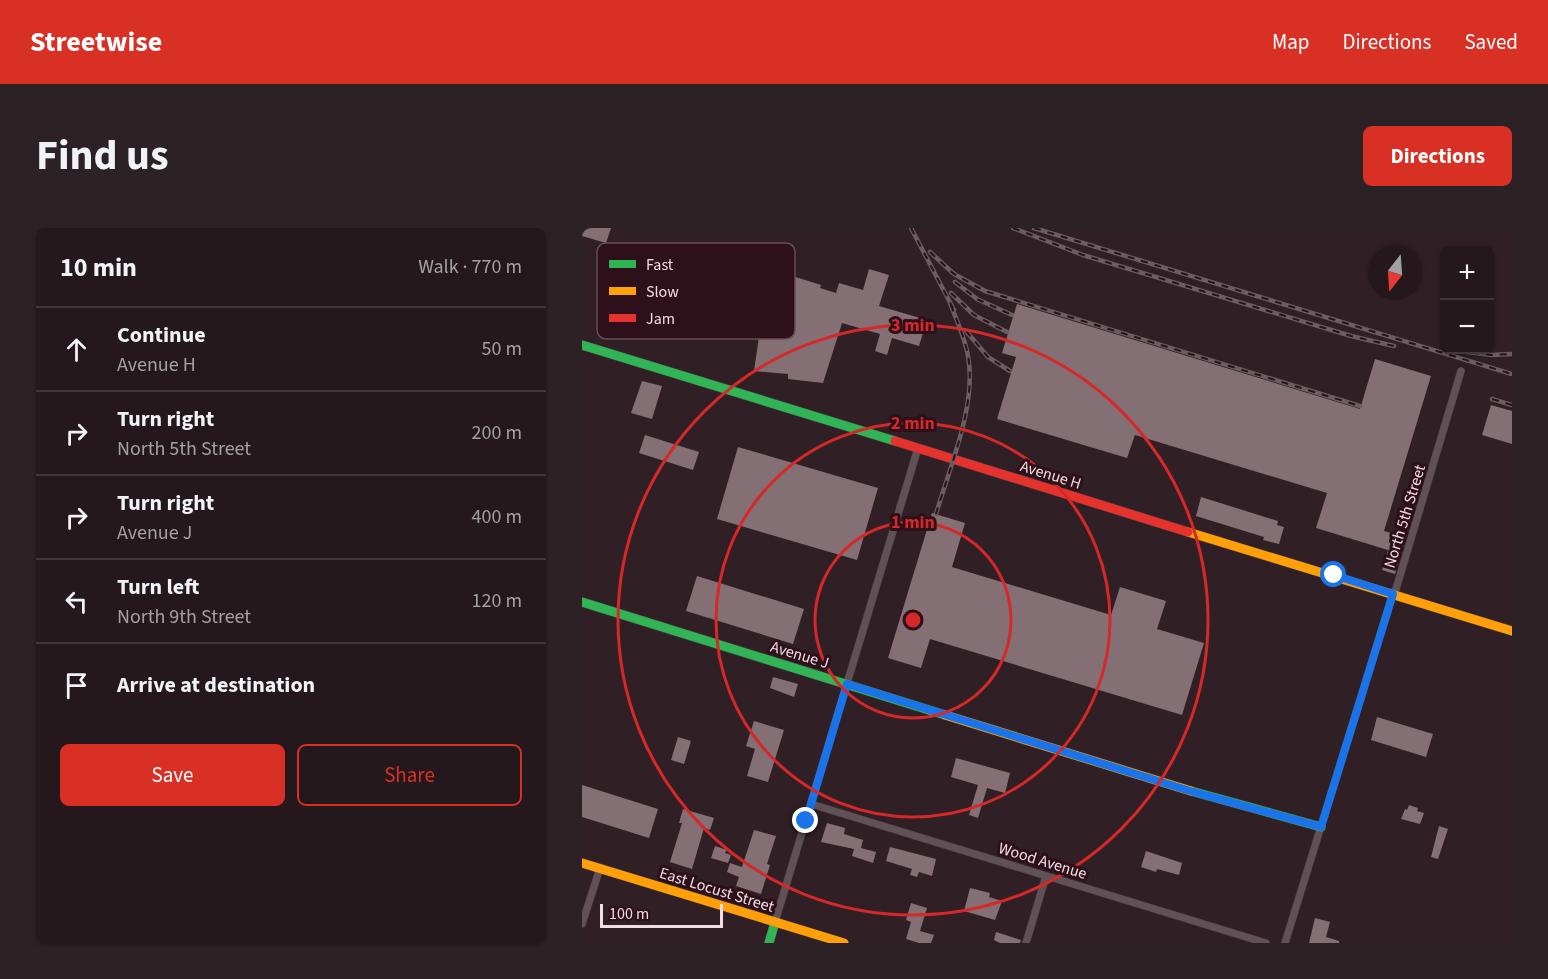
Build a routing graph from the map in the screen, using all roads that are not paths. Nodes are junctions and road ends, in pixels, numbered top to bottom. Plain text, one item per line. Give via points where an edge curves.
1 (582, 345) edge
2 (1461, 371) dead end
3 (918, 448) junction
4 (1393, 594) junction
5 (582, 602) edge
6 (1512, 631) edge
7 (847, 684) junction
8 (811, 804) junction
9 (1321, 827) junction
10 (582, 863) edge
11 (600, 868) junction
12 (1046, 876) junction
13 (775, 922) junction
14 (582, 924) edge
15 (769, 943) edge
16 (844, 943) edge
17 (1026, 943) edge
18 (1266, 943) edge
19 (1285, 943) edge

1 - 3 street, Avenue H
2 - 4 street, North 5th Street
3 - 4 street, Avenue H
3 - 7 street
4 - 6 street, Avenue H
4 - 9 street, North 5th Street
5 - 7 street, Avenue J
7 - 8 street
7 - 9 street, Avenue J via 1190,791
8 - 12 street, Wood Avenue
8 - 13 street
9 - 19 street, North 5th Street
10 - 11 street, East Locust Street
11 - 13 street, East Locust Street
11 - 14 street
12 - 17 street
12 - 18 street, Wood Avenue
13 - 15 street
13 - 16 street, East Locust Street

